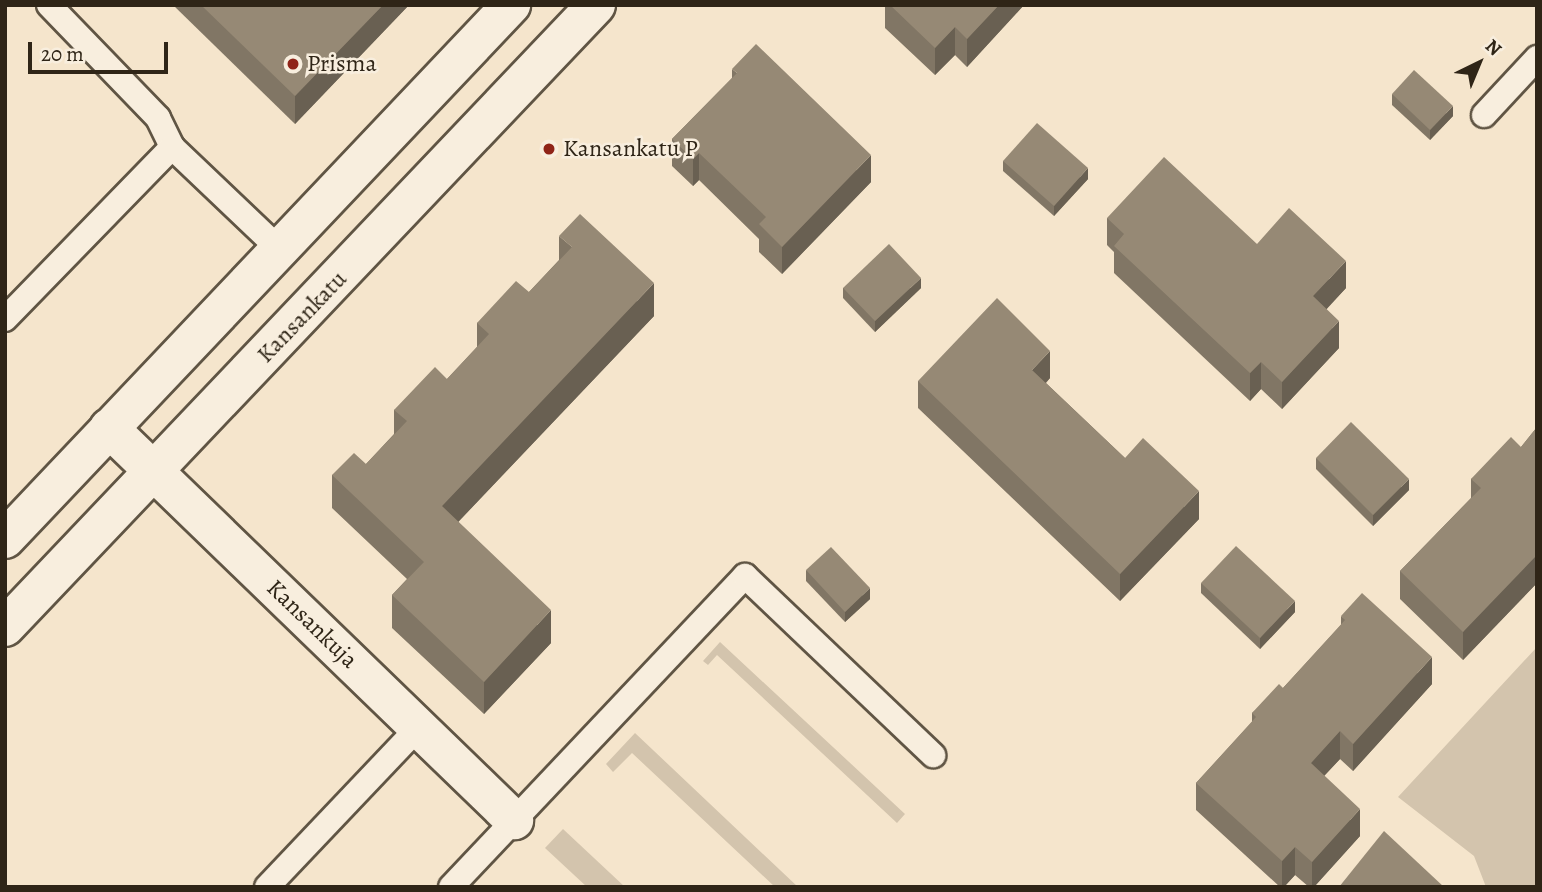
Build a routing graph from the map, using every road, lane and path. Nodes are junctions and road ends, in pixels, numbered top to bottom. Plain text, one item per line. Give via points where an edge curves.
1 (48, 5) edge
2 (511, 5) edge
3 (596, 5) edge
4 (1537, 58) edge
5 (1484, 115) dead end
6 (172, 147) junction
7 (279, 249) junction
8 (5, 318) edge
9 (109, 428) junction
10 (155, 472) junction
11 (5, 539) edge
12 (5, 627) edge
13 (419, 727) junction
14 (933, 755) dead end
15 (514, 820) junction
16 (267, 887) edge
17 (452, 887) edge

1 - 6 lane via 158,118
2 - 7 main road
3 - 10 main road, Kansankatu
4 - 5 lane
6 - 7 lane
6 - 8 lane
7 - 9 main road
9 - 10 main road, Kansankuja
9 - 11 main road
10 - 12 main road, Kansankatu
10 - 13 main road, Kansankuja
13 - 15 main road, Kansankuja
13 - 16 lane
14 - 15 lane via 746,576
15 - 17 lane

